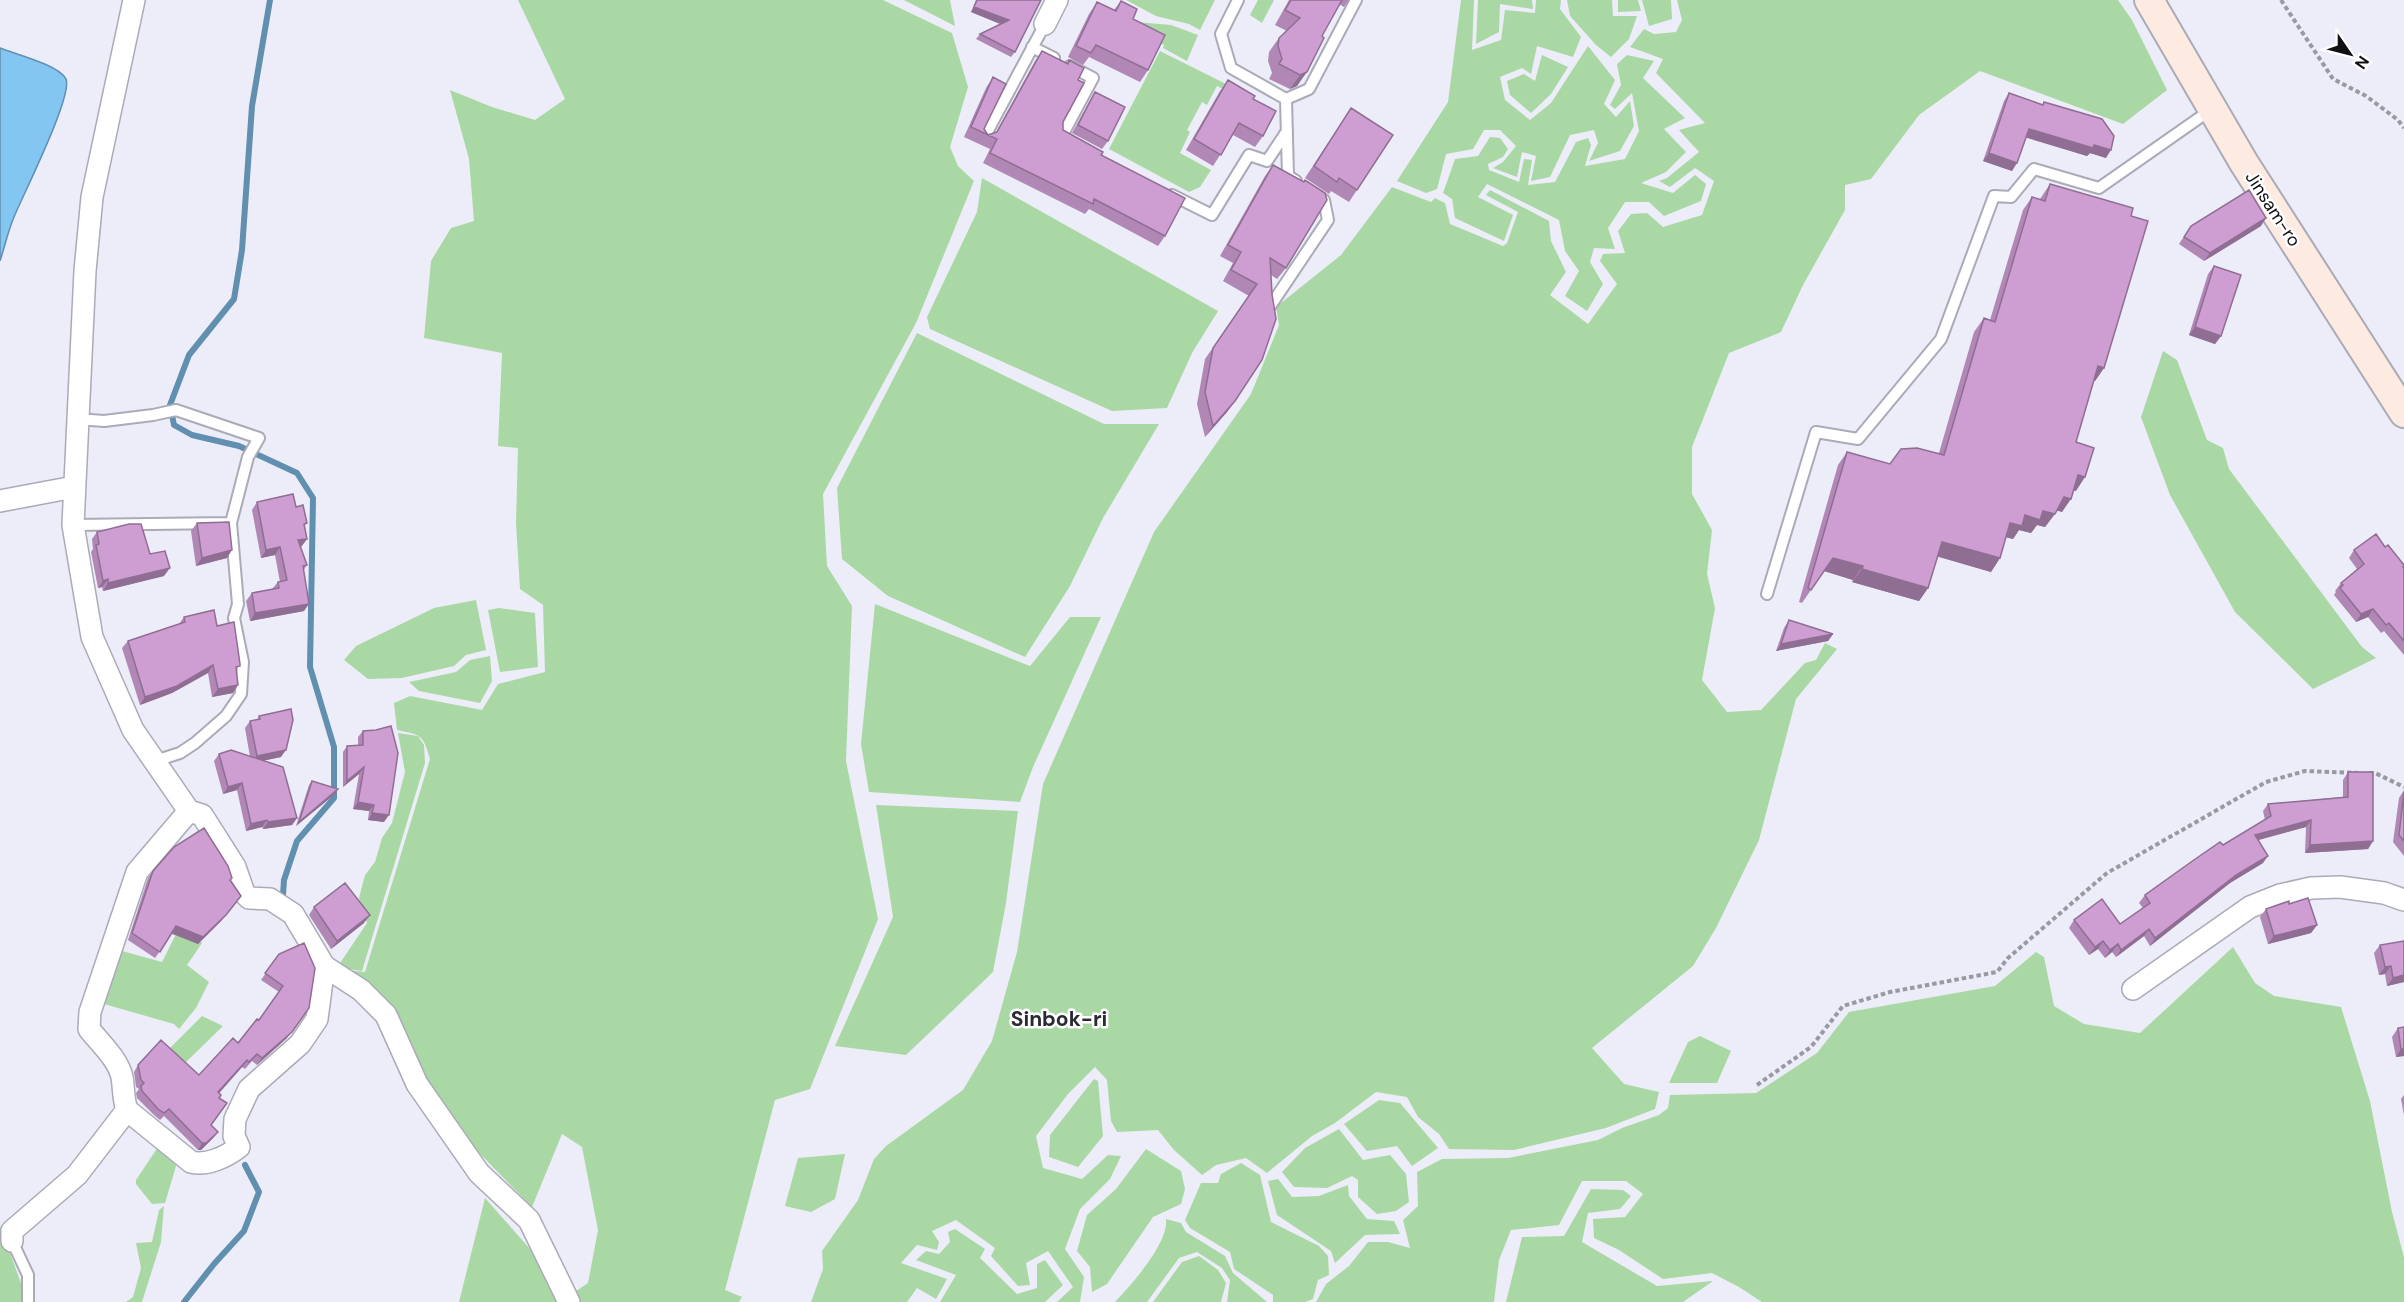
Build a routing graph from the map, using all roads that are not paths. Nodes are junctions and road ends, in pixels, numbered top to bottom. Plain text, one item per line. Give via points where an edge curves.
1 (134, 0) edge
2 (1057, 0) edge
3 (1238, 0) edge
4 (1356, 0) edge
5 (2149, 0) edge
6 (1045, 24) joint
7 (1032, 47) junction
8 (1286, 99) junction
9 (2212, 109) junction
10 (1287, 131) junction
11 (984, 138) edge
12 (1082, 147) edge
13 (1162, 189) edge
14 (1270, 304) edge
15 (2404, 413) edge
16 (77, 419) junction
17 (74, 487) junction
18 (0, 501) edge
19 (231, 523) junction
20 (73, 525) junction
21 (1767, 594) dead end
22 (155, 761) junction
23 (189, 811) junction
24 (2404, 900) edge
25 (324, 966) junction
26 (2133, 989) dead end
27 (127, 1110) junction
28 (12, 1241) joint
29 (28, 1302) edge
30 (569, 1302) edge

1 - 16 street via 92,196
2 - 6 street
3 - 8 lane via 1221,34 1231,68
4 - 8 lane via 1308,89
5 - 9 street, Jinsam-ro
6 - 7 lane
7 - 11 lane
7 - 12 lane via 1093,78 1062,136
8 - 10 lane
9 - 15 street, Jinsam-ro
9 - 21 lane via 2099,188 2034,169 2011,197 1994,196 1941,339 1858,440 1816,432
10 - 13 lane via 1268,161 1249,155 1212,215
10 - 14 lane via 1288,176 1324,200 1328,220
16 - 17 street
16 - 19 lane via 104,421 176,410 259,438 248,457
17 - 18 street
17 - 20 street
19 - 20 lane
19 - 22 lane via 238,604 234,618 243,662 241,694 226,716 195,743
20 - 22 street via 92,636 133,730
22 - 23 street
23 - 25 street via 202,815 235,867 244,893 270,899 293,914
23 - 27 street via 137,872 90,1012 89,1029 122,1075
24 - 26 street via 2340,887 2280,895 2250,907
25 - 27 street via 317,1018 300,1044 249,1089 235,1119 234,1136 239,1147 227,1156 199,1164 191,1162
25 - 30 street via 361,990 386,1015 417,1084 479,1173 529,1220
27 - 28 street via 77,1175 12,1231
28 - 29 lane via 28,1275

